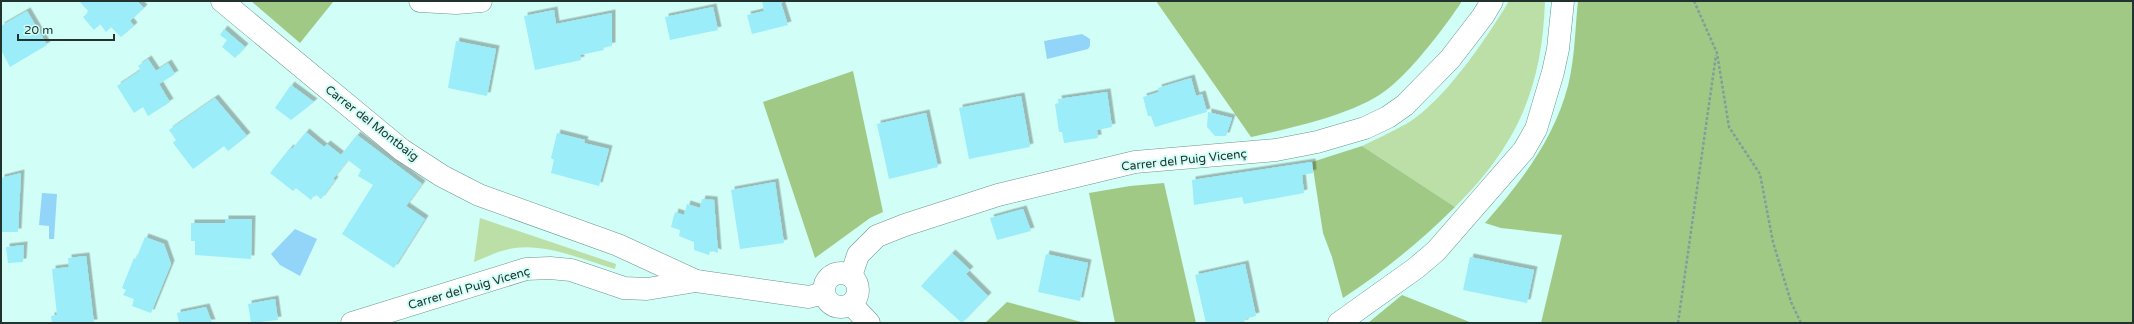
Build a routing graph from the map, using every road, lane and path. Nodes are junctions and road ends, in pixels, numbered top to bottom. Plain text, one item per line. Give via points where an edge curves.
1 (222, 1) edge
2 (420, 1) edge
3 (481, 1) edge
4 (1492, 1) edge
5 (1563, 1) edge
6 (1694, 1) edge
7 (1717, 53) junction
8 (851, 276) junction
9 (696, 281) junction
10 (823, 293) junction
11 (851, 304) junction
12 (352, 323) edge
13 (869, 323) edge
14 (1339, 323) edge
15 (1678, 323) edge
16 (1801, 323) edge

1 - 9 street, Carrer del Montbaig via 402,150 442,176 479,195 618,245
2 - 3 street
4 - 8 street, Carrer del Puig Vicenç via 1450,59 1405,105 1365,128 1317,142 1276,150 1135,162 998,195 877,236 858,255
5 - 14 street via 1553,72 1536,128 1524,150 1436,251
6 - 7 path
7 - 15 path
7 - 16 path via 1730,127 1760,174 1773,242 1791,302
8 - 10 street via 846,272 834,273 825,281
8 - 11 street via 856,280 858,293
9 - 10 street, Carrer del Puig Vicenç via 809,296
9 - 12 street, Carrer del Puig Vicenç via 647,289 624,288 571,270 526,269
10 - 11 street via 827,301 834,306 843,307
11 - 13 street

